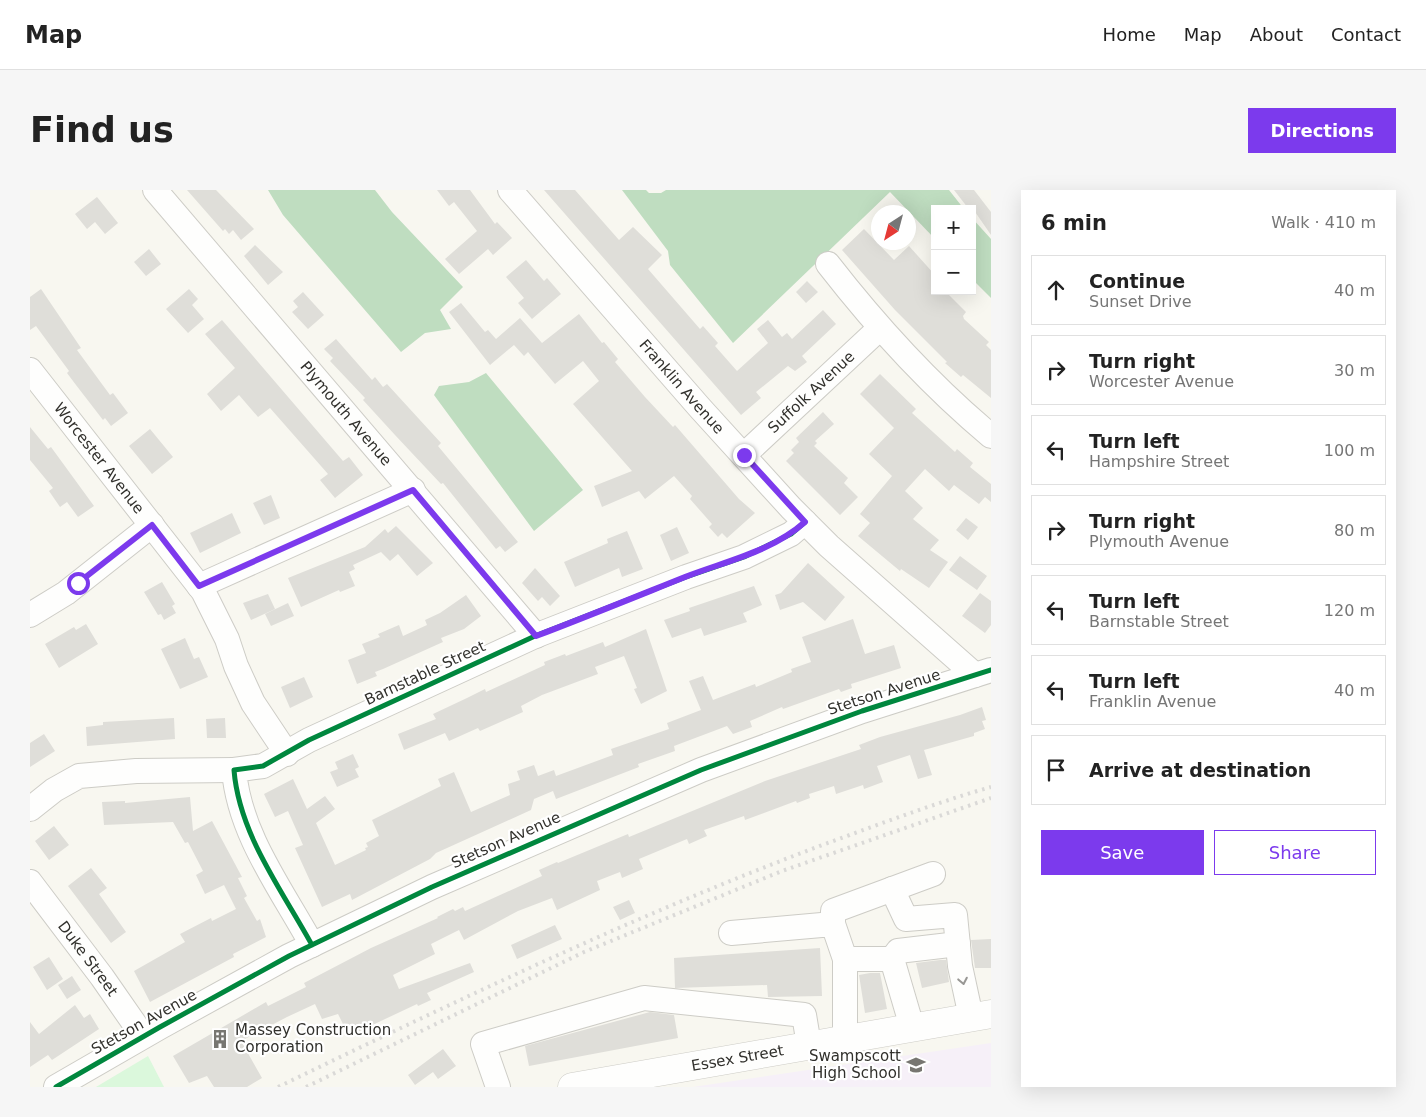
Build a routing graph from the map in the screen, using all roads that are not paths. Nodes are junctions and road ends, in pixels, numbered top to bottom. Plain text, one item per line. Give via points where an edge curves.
1 (155, 190) edge
2 (510, 190) edge
3 (828, 264) dead end
4 (880, 328) junction
5 (30, 370) edge
6 (991, 436) edge
7 (744, 455) junction
8 (413, 490) junction
9 (805, 522) junction
10 (152, 525) junction
11 (199, 586) junction
12 (30, 615) edge
13 (536, 636) junction
14 (983, 673) edge
15 (287, 754) junction
16 (234, 770) junction
17 (30, 809) edge
18 (932, 874) dead end
19 (30, 882) edge
20 (892, 889) junction
21 (833, 924) junction
22 (731, 933) dead end
23 (958, 944) junction
24 (312, 945) junction
25 (845, 959) junction
26 (892, 959) junction
27 (981, 1016) edge
28 (912, 1027) junction
29 (143, 1036) junction
30 (845, 1038) junction
31 (809, 1045) junction
32 (56, 1087) edge
33 (498, 1087) edge
34 (572, 1087) edge

1 - 8 street, Plymouth Avenue
2 - 7 street, Franklin Avenue
3 - 4 street
4 - 6 street via 950,400
4 - 7 street, Suffolk Avenue
5 - 10 street, Worcester Avenue
7 - 9 street, Franklin Avenue
8 - 11 street
8 - 13 street, Plymouth Avenue
9 - 13 street, Barnstable Street via 791,534 744,557
9 - 14 street, Franklin Avenue via 829,546
10 - 11 street, Worcester Avenue
10 - 12 street via 66,593
11 - 15 street, Worcester Avenue via 227,639 253,703
13 - 15 street, Barnstable Street via 309,740
14 - 24 street, Stetson Avenue via 862,711 701,770 432,887
15 - 16 street, Barnstable Street via 262,766
16 - 17 street, Barnstable Street via 128,771 80,776 54,790
16 - 24 street via 236,793 250,835
18 - 20 street
19 - 29 street, Duke Street
20 - 21 street via 833,911
20 - 23 street via 906,919 955,915
21 - 22 street
21 - 25 street
23 - 26 street via 898,951
23 -> 27 street
24 - 29 street, Stetson Avenue
25 - 26 street
25 - 30 street
26 - 28 street
27 - 28 main road, Essex Street
28 - 30 main road, Essex Street
29 - 32 street, Stetson Avenue
30 - 31 main road, Essex Street
31 - 33 street via 804,1015 644,998 484,1044
31 - 34 main road, Essex Street

